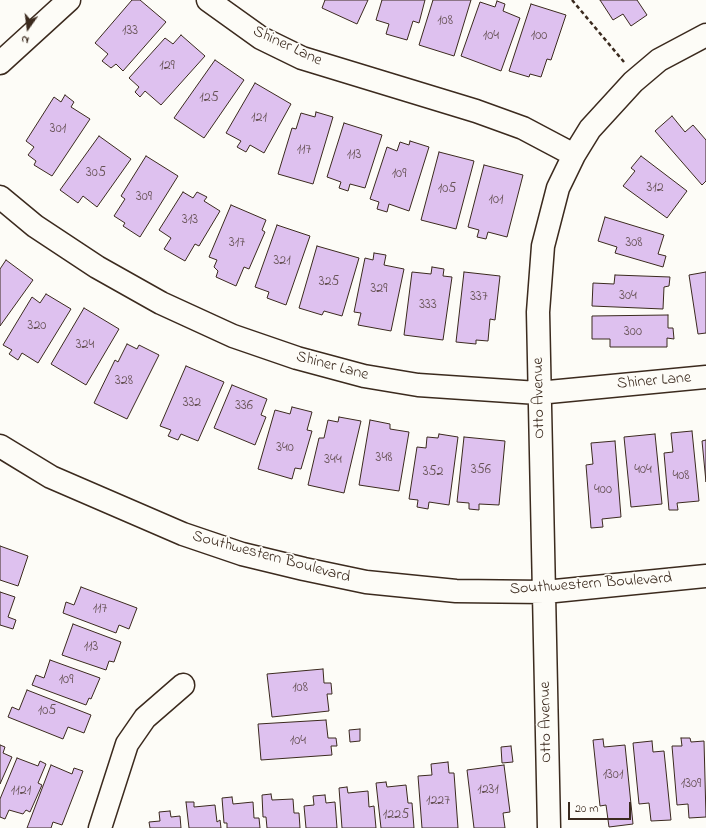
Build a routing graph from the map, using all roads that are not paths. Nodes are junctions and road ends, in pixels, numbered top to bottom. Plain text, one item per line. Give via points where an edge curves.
1 (68, 0) edge
2 (208, 0) edge
3 (706, 35) edge
4 (0, 62) edge
5 (574, 154) junction
6 (0, 197) edge
7 (706, 378) edge
8 (540, 393) junction
9 (0, 446) edge
10 (706, 576) edge
11 (545, 592) junction
12 (183, 685) dead end
13 (100, 828) edge
14 (548, 828) edge

1 - 4 street
2 - 5 street, Shiner Lane via 261,38 302,58 476,111 523,128
3 - 5 street, Otto Avenue via 659,60 633,82 590,129
5 - 8 street, Otto Avenue via 558,188 543,246 538,312
6 - 8 street, Shiner Lane via 35,226 97,267 161,304 233,336 297,358 364,376 418,385
7 - 8 street, Shiner Lane
8 - 11 street, Otto Avenue
9 - 11 street, Southwestern Boulevard via 51,477 122,509 242,554 366,582 405,587 456,591
10 - 11 street, Southwestern Boulevard
11 - 14 street, Otto Avenue
12 - 13 street via 145,718 127,744

